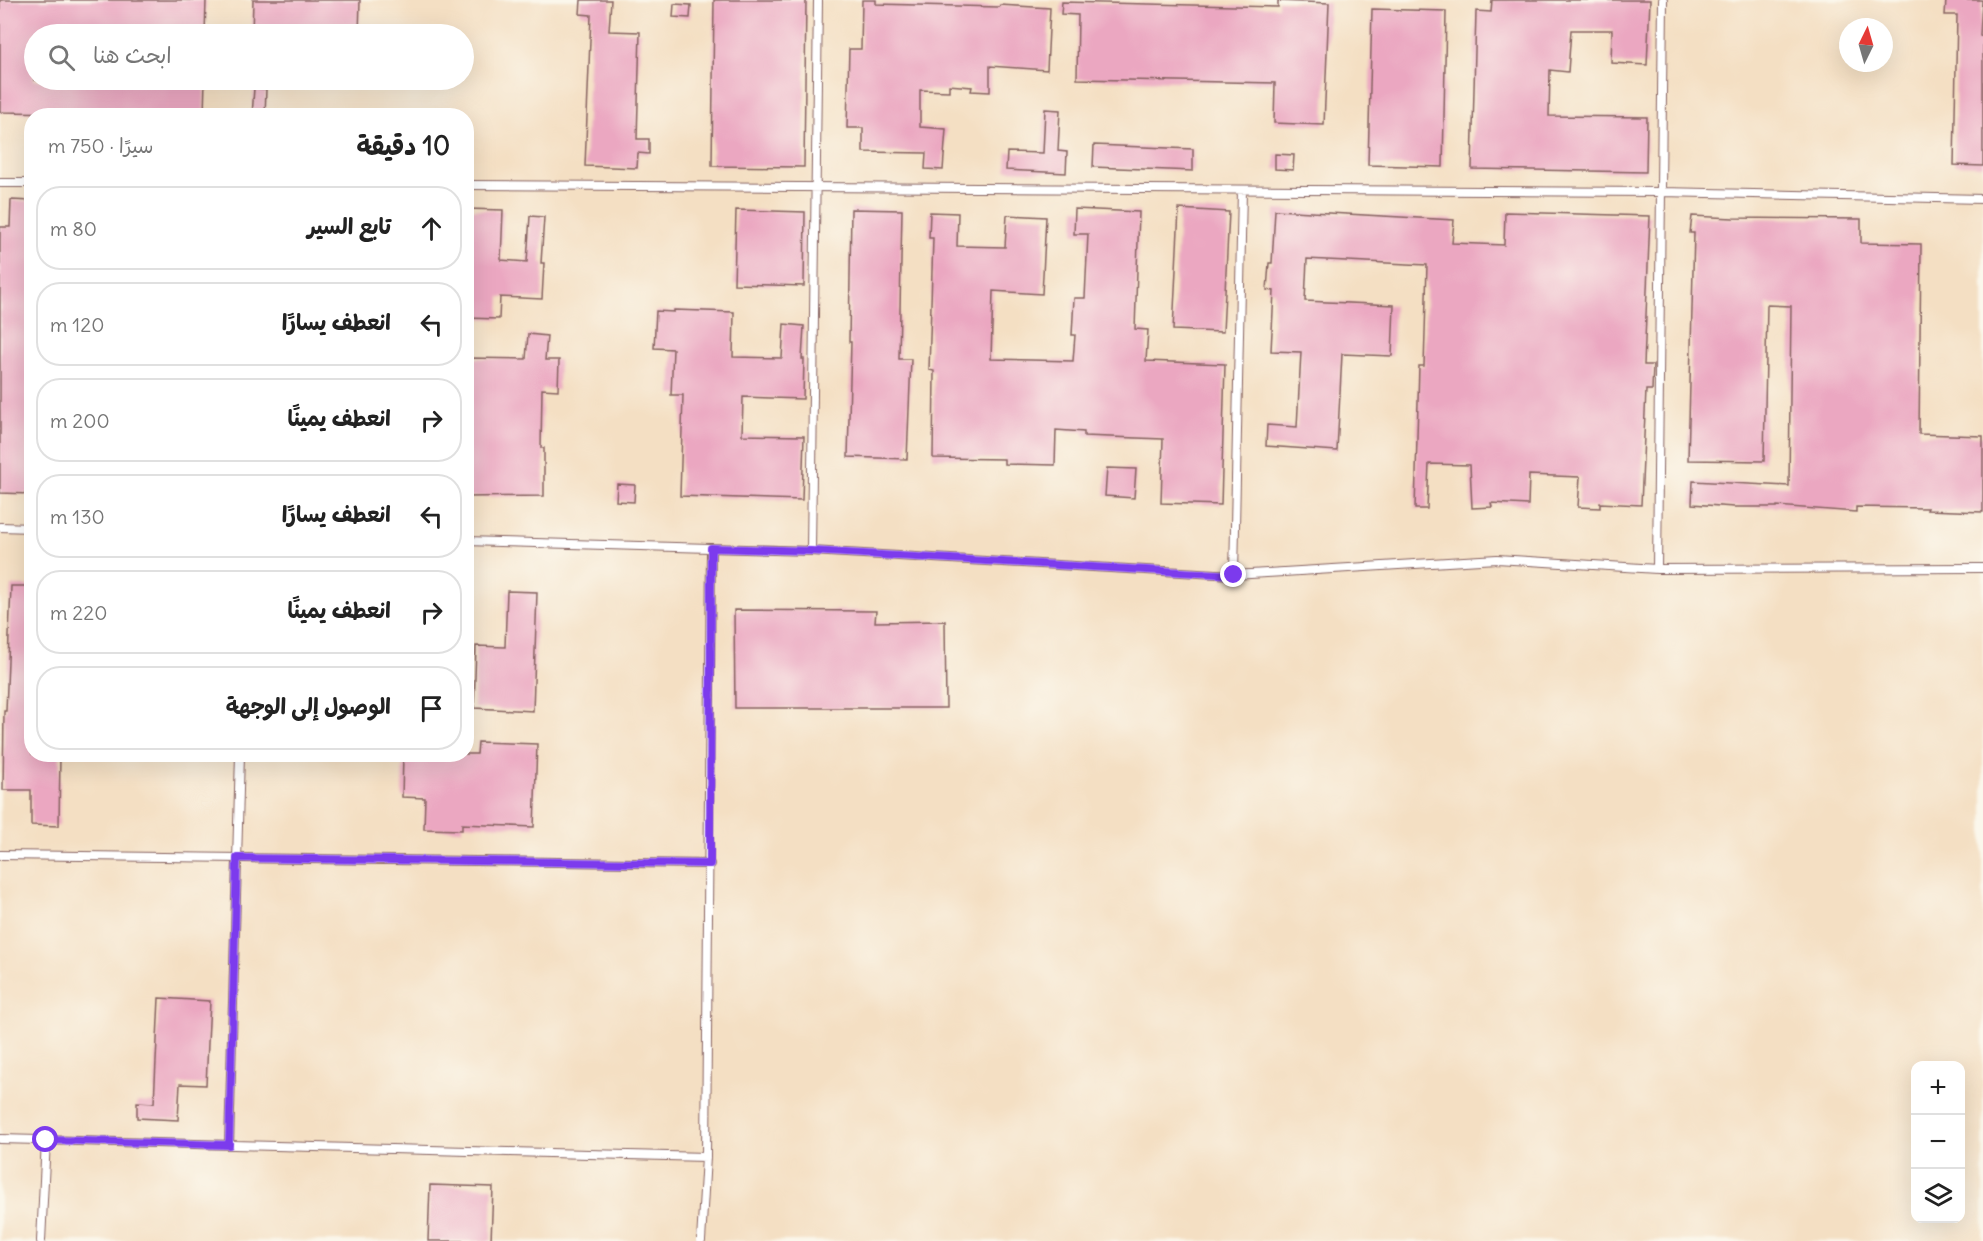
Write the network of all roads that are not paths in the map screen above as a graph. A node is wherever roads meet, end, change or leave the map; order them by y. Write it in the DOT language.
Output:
graph roads {
  1 [pos="818,0"];
  2 [pos="1663,0"];
  3 [pos="0,183"];
  4 [pos="24,183"];
  5 [pos="474,185"];
  6 [pos="816,187"];
  7 [pos="1242,189"];
  8 [pos="1662,192"];
  9 [pos="1983,199"];
  10 [pos="0,527"];
  11 [pos="24,528"];
  12 [pos="474,541"];
  13 [pos="711,548"];
  14 [pos="811,551"];
  15 [pos="1983,568"];
  16 [pos="1657,569"];
  17 [pos="1234,575"];
  18 [pos="240,762"];
  19 [pos="0,855"];
  20 [pos="237,858"];
  21 [pos="710,864"];
  22 [pos="0,1139"];
  23 [pos="46,1140"];
  24 [pos="229,1145"];
  25 [pos="706,1157"];
  26 [pos="41,1241"];
  27 [pos="701,1241"];
  1 -- 6 [label="lane"];
  2 -- 8 [label="lane"];
  3 -- 4 [label="lane"];
  5 -- 6 [label="lane"];
  6 -- 7 [label="lane"];
  6 -- 14 [label="lane"];
  7 -- 8 [label="lane"];
  7 -- 17 [label="lane"];
  8 -- 9 [label="lane"];
  8 -- 16 [label="lane"];
  10 -- 11 [label="lane"];
  12 -- 13 [label="lane"];
  13 -- 14 [label="lane"];
  13 -- 21 [label="lane"];
  14 -- 17 [label="lane"];
  15 -- 16 [label="lane"];
  16 -- 17 [label="lane"];
  18 -- 20 [label="lane"];
  19 -- 20 [label="lane"];
  20 -- 21 [label="lane"];
  20 -- 24 [label="lane"];
  21 -- 25 [label="lane"];
  22 -- 23 [label="lane"];
  23 -- 24 [label="lane"];
  23 -- 26 [label="lane"];
  24 -- 25 [label="lane"];
  25 -- 27 [label="lane"];
}
